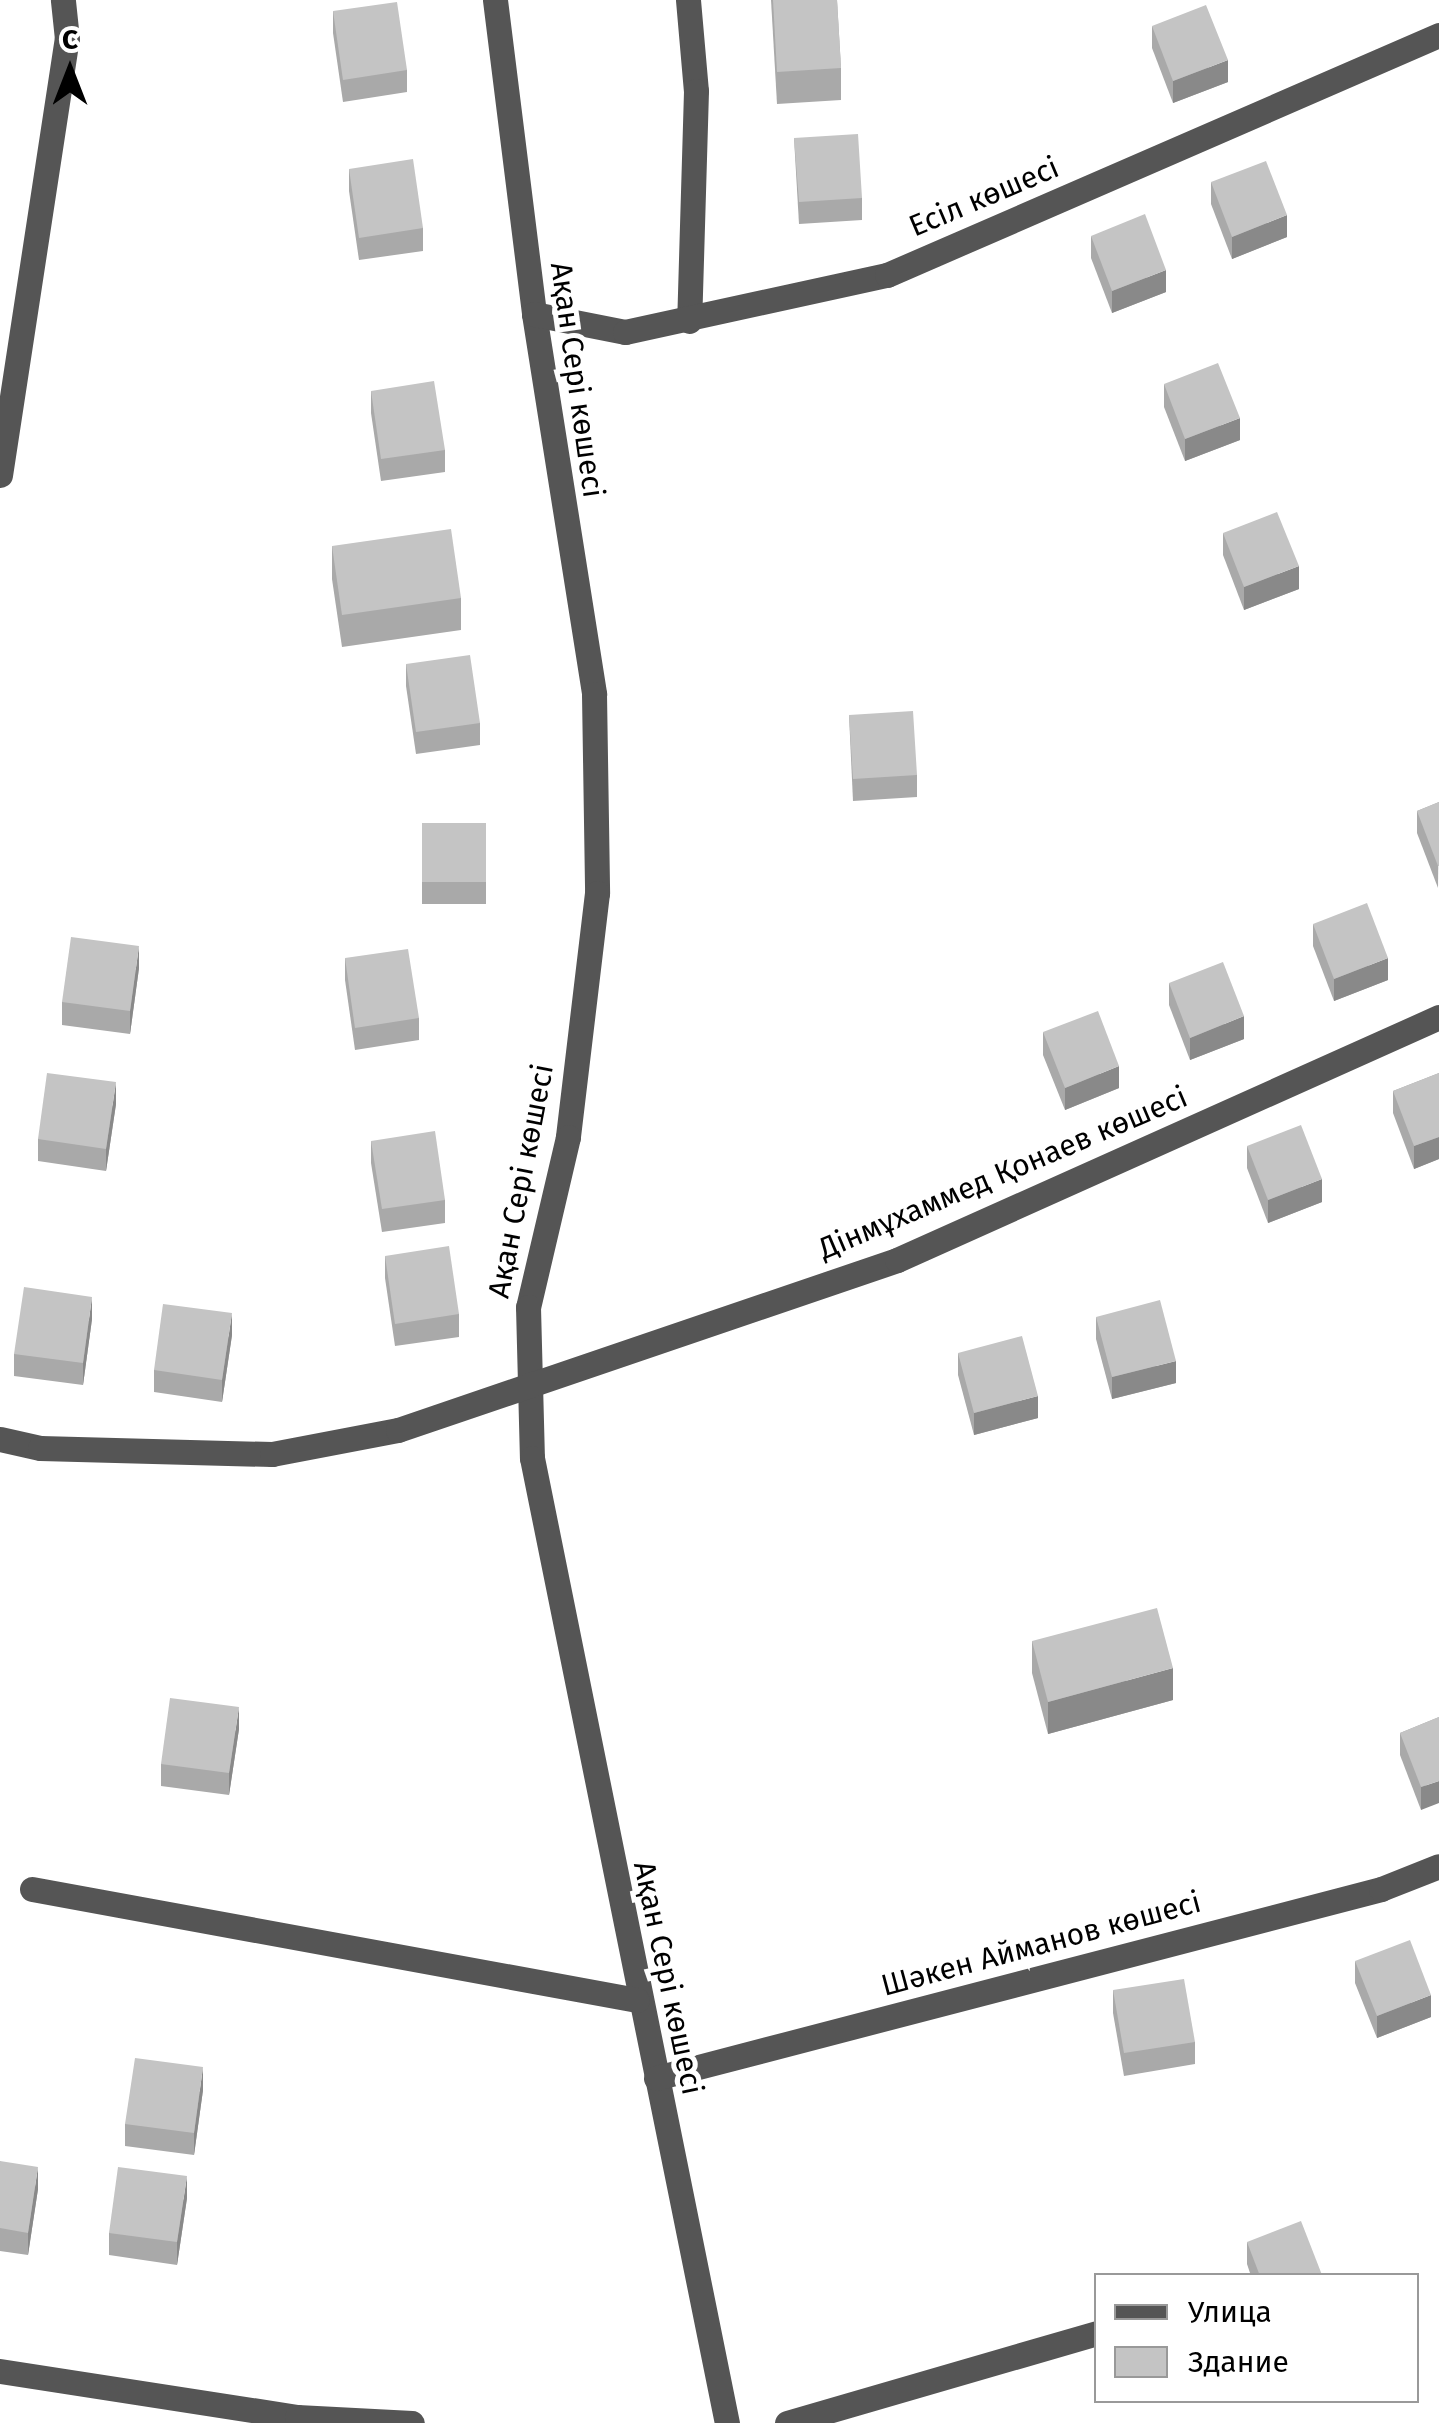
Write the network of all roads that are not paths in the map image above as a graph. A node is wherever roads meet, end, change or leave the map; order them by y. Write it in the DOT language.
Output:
graph roads {
  1 [pos="63,0"];
  2 [pos="495,0"];
  3 [pos="688,0"];
  4 [pos="1439,36"];
  5 [pos="534,314"];
  6 [pos="689,321"];
  7 [pos="0,475"];
  8 [pos="1439,1017"];
  9 [pos="528,1387"];
  10 [pos="0,1439"];
  11 [pos="1439,1866"];
  12 [pos="32,1890"];
  13 [pos="637,2000"];
  14 [pos="656,2078"];
  15 [pos="1094,2335"];
  16 [pos="0,2370"];
  17 [pos="296,2420"];
  18 [pos="412,2423"];
  19 [pos="727,2423"];
  20 [pos="788,2423"];
  1 -- 7 [label="street"];
  2 -- 5 [label="street, Ақан Сері көшесі"];
  3 -- 6 [label="street"];
  4 -- 6 [label="street, Есіл көшесі"];
  5 -- 6 [label="street, Есіл көшесі"];
  5 -- 9 [label="street, Ақан Сері көшесі"];
  8 -- 9 [label="street, Дінмұхаммед Қонаев көшесі"];
  9 -- 10 [label="street, Дінмұхаммед Қонаев көшесі"];
  9 -- 13 [label="street, Ақан Сері көшесі"];
  11 -- 14 [label="street, Шәкен Айманов көшесі"];
  12 -- 13 [label="street"];
  13 -- 14 [label="street, Ақан Сері көшесі"];
  14 -- 19 [label="street, Ақан Сері көшесі"];
  15 -- 20 [label="street"];
  16 -- 17 [label="street"];
  17 -- 18 [label="street"];
}
